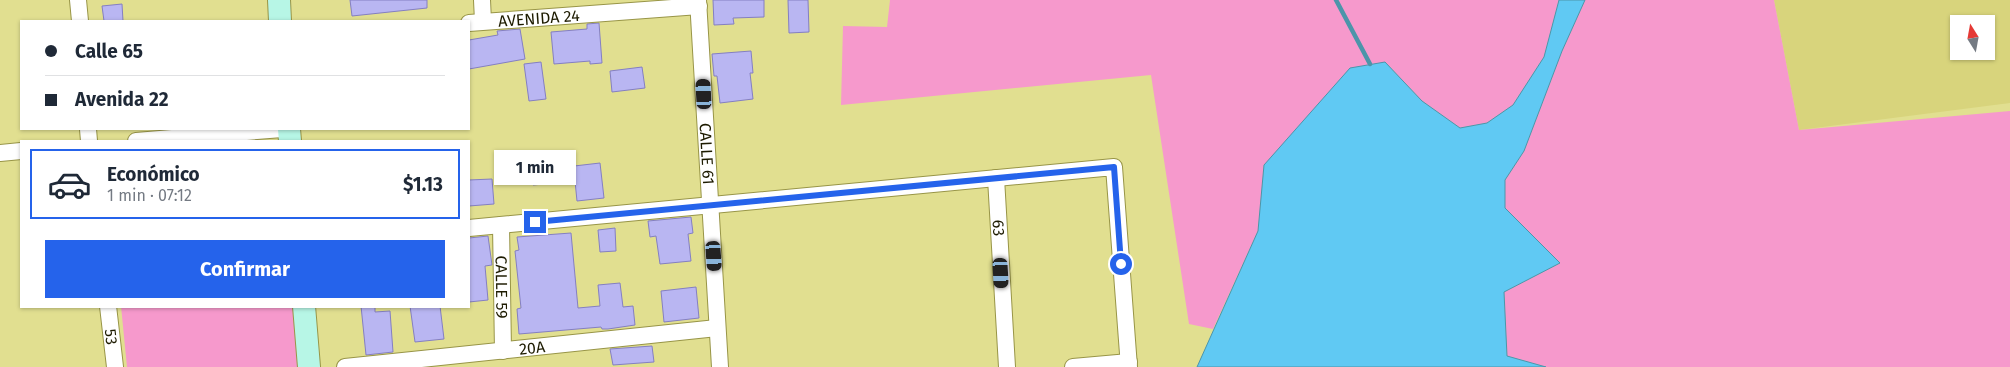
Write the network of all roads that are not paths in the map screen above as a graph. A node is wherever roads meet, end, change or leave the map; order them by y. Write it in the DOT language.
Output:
graph roads {
  1 [pos="78,0"];
  2 [pos="279,0"];
  3 [pos="482,0"];
  4 [pos="699,3"];
  5 [pos="80,20"];
  6 [pos="280,20"];
  7 [pos="476,22"];
  8 [pos="270,130"];
  9 [pos="148,140"];
  10 [pos="20,151"];
  11 [pos="0,153"];
  12 [pos="996,178"];
  13 [pos="710,205"];
  14 [pos="501,225"];
  15 [pos="470,228"];
  16 [pos="108,308"];
  17 [pos="304,308"];
  18 [pos="718,328"];
  19 [pos="503,351"];
  20 [pos="1129,364"];
  21 [pos="115,367"];
  22 [pos="309,367"];
  23 [pos="345,367"];
  24 [pos="720,367"];
  25 [pos="1007,367"];
  26 [pos="1073,367"];
  1 -- 5 [label="street"];
  2 -- 6 [label="street"];
  3 -- 7 [label="street"];
  4 -- 7 [label="street, AVENIDA 24"];
  4 -- 13 [label="street, CALLE 61"];
  8 -- 9 [label="street"];
  10 -- 11 [label="street"];
  12 -- 13 [label="street"];
  12 -- 20 [label="street"];
  12 -- 25 [label="street, 63"];
  13 -- 14 [label="street"];
  13 -- 18 [label="street, CALLE 61"];
  14 -- 15 [label="street"];
  14 -- 19 [label="street, CALLE 59"];
  16 -- 21 [label="street, 53"];
  17 -- 22 [label="street"];
  18 -- 19 [label="street, 20A"];
  18 -- 24 [label="street, CALLE 61"];
  19 -- 23 [label="street, 20A"];
  20 -- 26 [label="street"];
}
